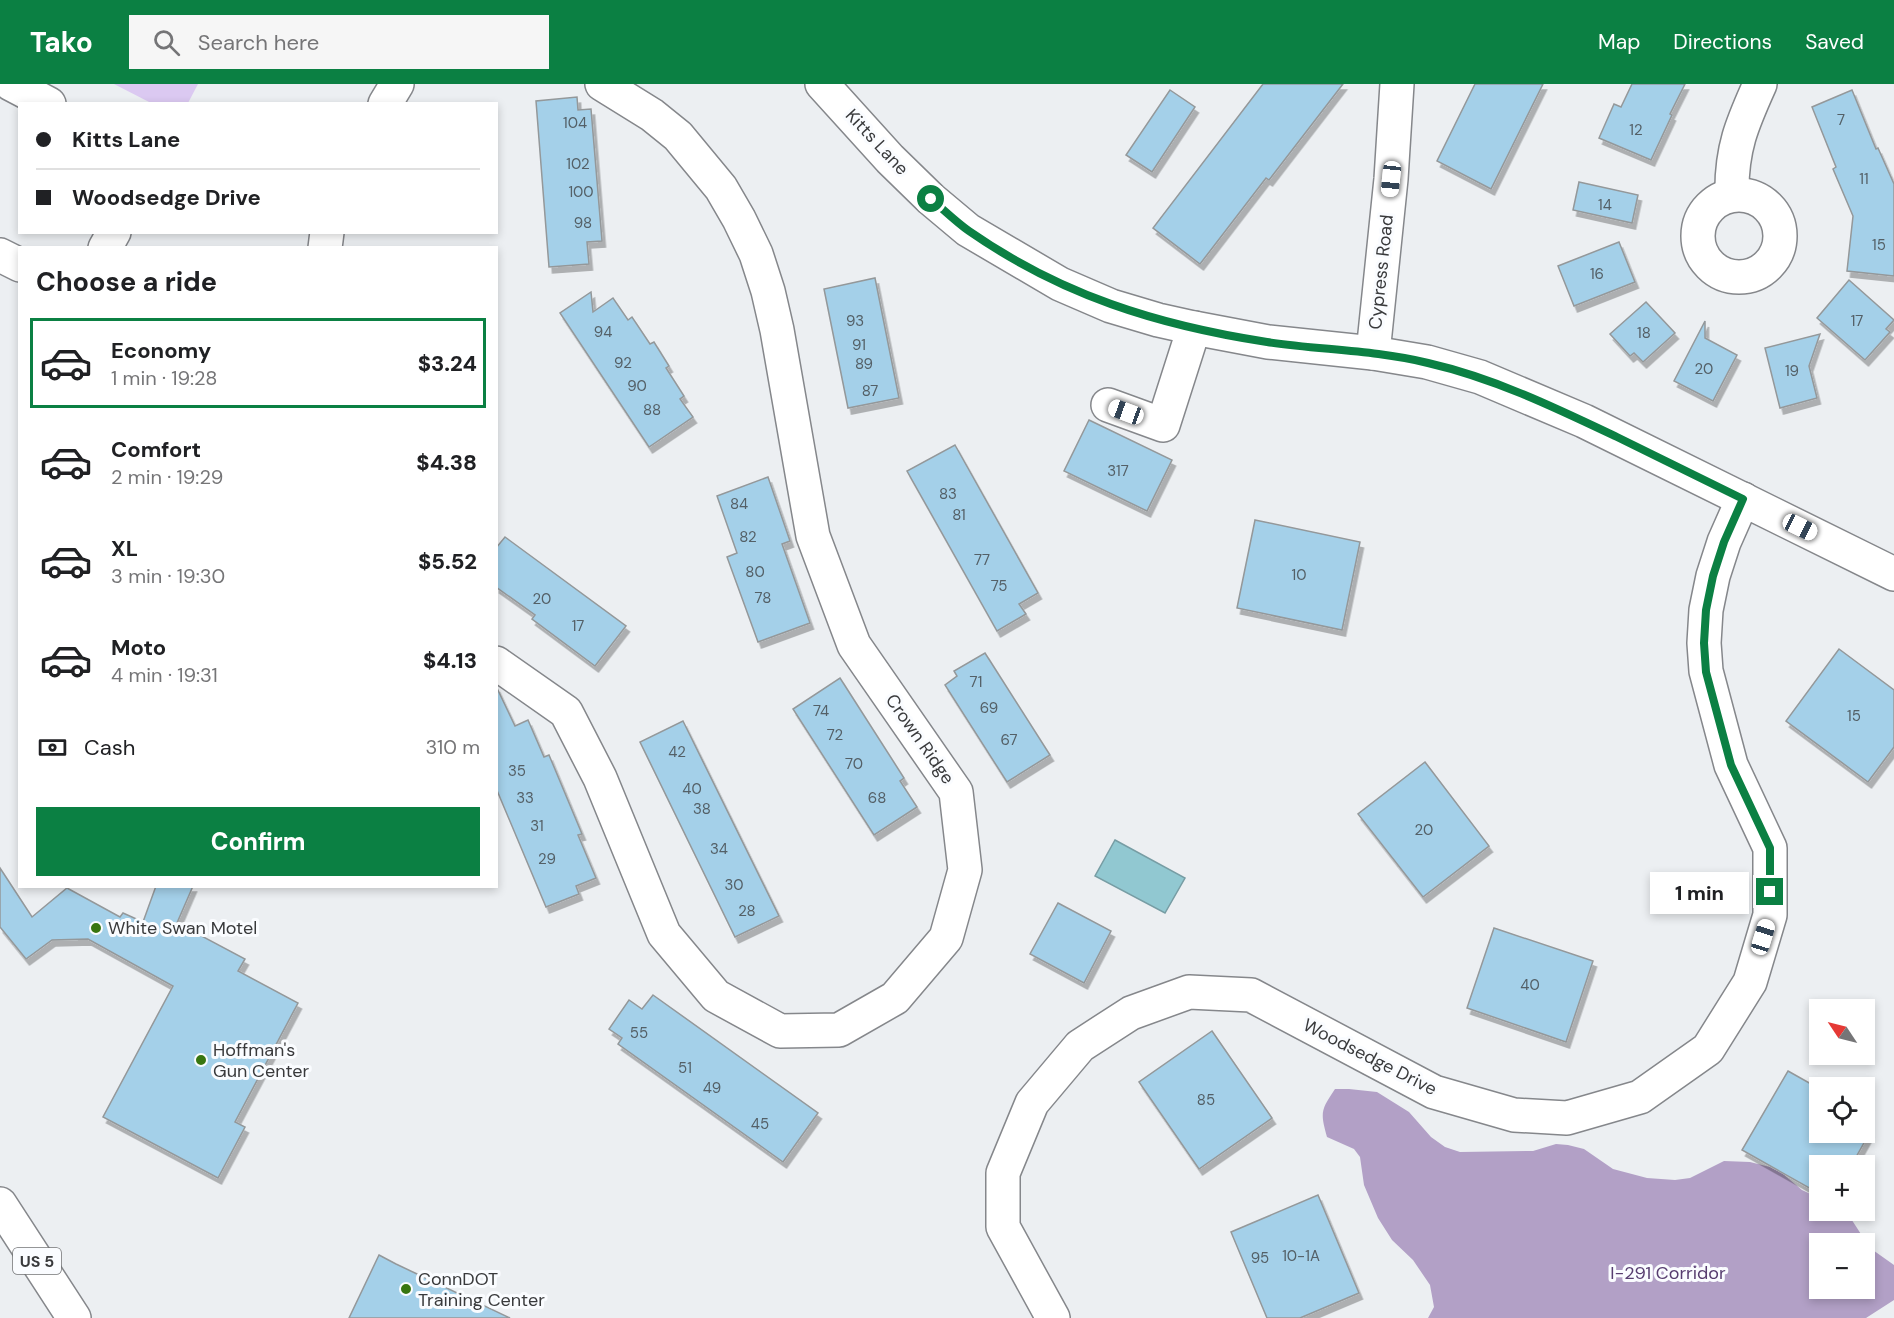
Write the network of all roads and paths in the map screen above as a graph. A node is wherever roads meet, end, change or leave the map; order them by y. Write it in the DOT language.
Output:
graph roads {
  1 [pos="11,84"];
  2 [pos="397,84"];
  3 [pos="603,84"];
  4 [pos="822,84"];
  5 [pos="1397,84"];
  6 [pos="1760,84"];
  7 [pos="45,102"];
  8 [pos="386,102"];
  9 [pos="1732,195"];
  10 [pos="0,255"];
  11 [pos="18,264"];
  12 [pos="1194,328"];
  13 [pos="1373,353"];
  14 [pos="1108,405"];
  15 [pos="1743,499"];
  16 [pos="1894,574"];
  17 [pos="498,664"];
  18 [pos="0,1204"];
  19 [pos="74,1318"];
  20 [pos="1053,1318"];
  1 -- 7 [label="main road"];
  2 -- 8 [label="main road"];
  3 -- 17 [label="main road, Crown Ridge"];
  4 -- 12 [label="main road, Kitts Lane"];
  5 -- 13 [label="main road, Cypress Road"];
  6 -- 9 [label="main road"];
  10 -- 11 [label="main road"];
  12 -- 13 [label="main road, Kitts Lane"];
  12 -- 14 [label="main road"];
  13 -- 15 [label="main road, Kitts Lane"];
  15 -- 16 [label="main road, Kitts Lane"];
  15 -- 20 [label="main road, Woodsedge Drive"];
  18 -- 19 [label="main road, US 5"];
}
